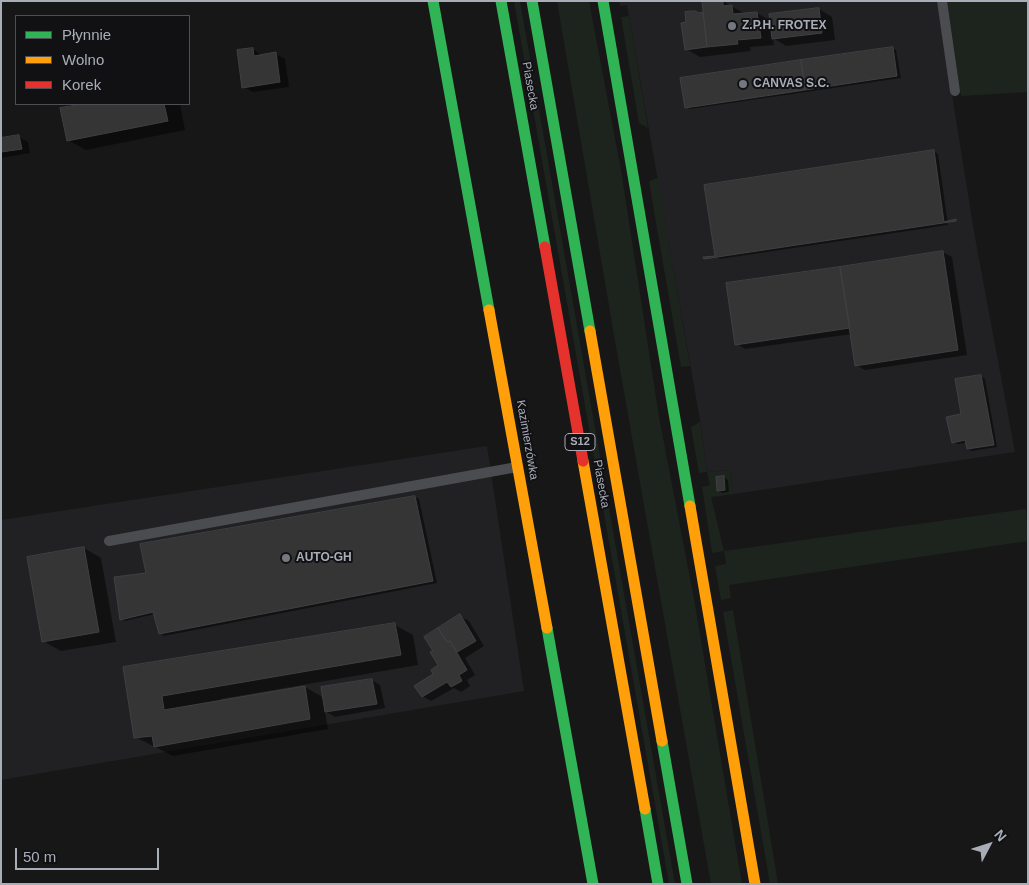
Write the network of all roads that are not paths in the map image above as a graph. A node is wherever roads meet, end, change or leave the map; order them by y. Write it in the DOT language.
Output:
graph roads {
  1 [pos="433,1"];
  2 [pos="501,1"];
  3 [pos="532,1"];
  4 [pos="603,1"];
  5 [pos="942,1"];
  6 [pos="955,91"];
  7 [pos="518,467"];
  8 [pos="108,541"];
  9 [pos="593,884"];
  10 [pos="658,884"];
  11 [pos="688,884"];
  12 [pos="755,884"];
  1 -- 7 [label="main road, Kazimierzówka"];
  2 -- 10 [label="main road, Piasecka / S12"];
  3 -- 11 [label="main road, Piasecka / S12"];
  4 -- 12 [label="main road"];
  5 -- 6 [label="lane"];
  7 -- 8 [label="lane"];
  7 -- 9 [label="main road, Kazimierzówka"];
}
